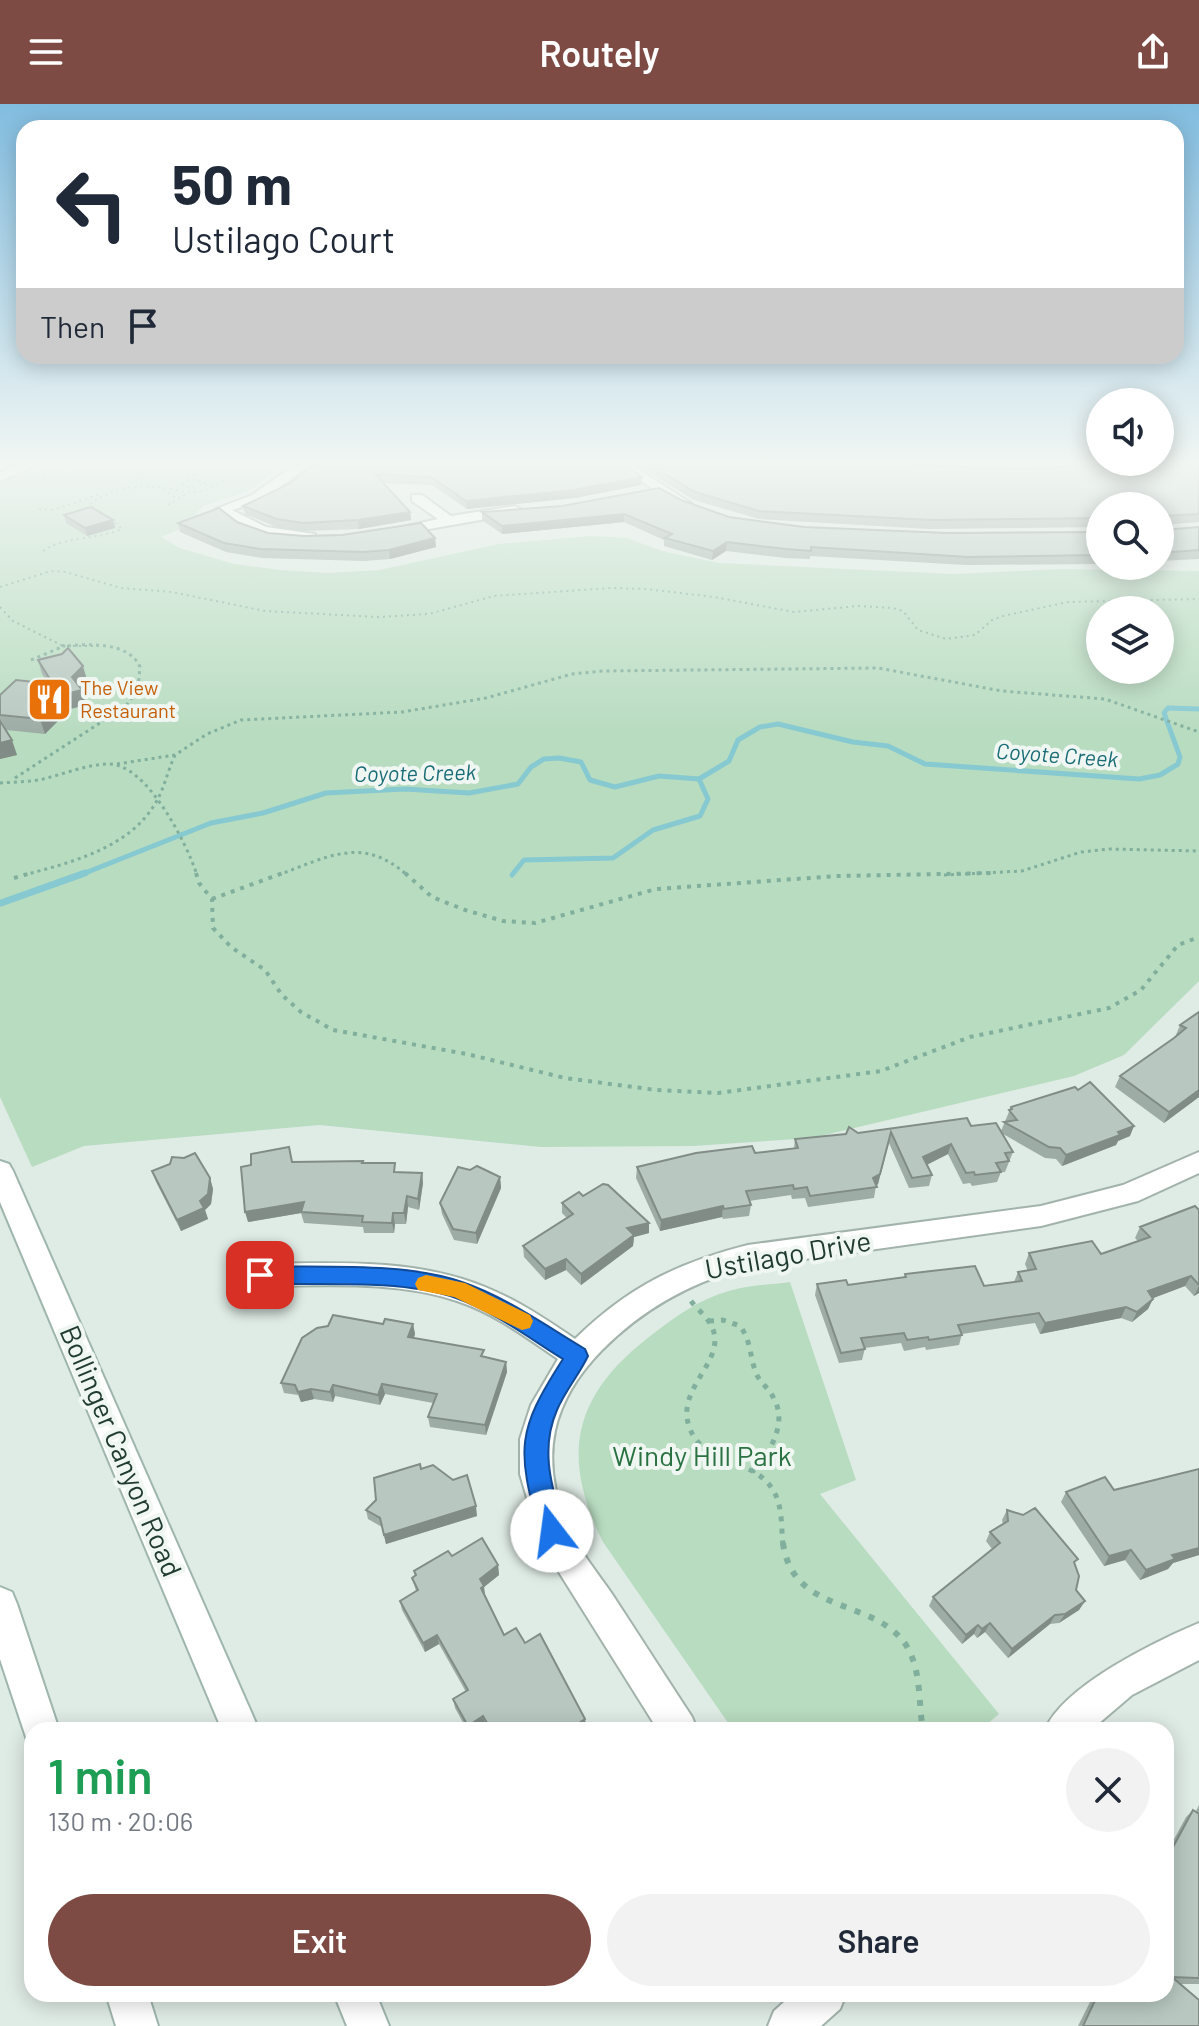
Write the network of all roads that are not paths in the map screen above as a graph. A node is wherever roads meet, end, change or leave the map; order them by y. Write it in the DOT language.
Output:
graph roads {
  1 [pos="1199,1162"];
  2 [pos="0,1171"];
  3 [pos="260,1275"];
  4 [pos="577,1356"];
  5 [pos="0,1604"];
  6 [pos="1198,1644"];
  7 [pos="38,1722"];
  8 [pos="238,1722"];
  9 [pos="674,1722"];
  10 [pos="1072,1722"];
  11 [pos="130,2002"];
  12 [pos="358,2002"];
  13 [pos="816,2002"];
  14 [pos="137,2026"];
  15 [pos="368,2026"];
  16 [pos="789,2026"];
  1 -- 4 [label="street, Ustilago Drive"];
  2 -- 8 [label="street, Bollinger Canyon Road"];
  3 -- 4 [label="street"];
  4 -- 9 [label="street, Ustilago Drive"];
  5 -- 7 [label="street"];
  6 -- 10 [label="street"];
  11 -- 14 [label="street"];
  12 -- 15 [label="street"];
  13 -- 16 [label="street"];
}
